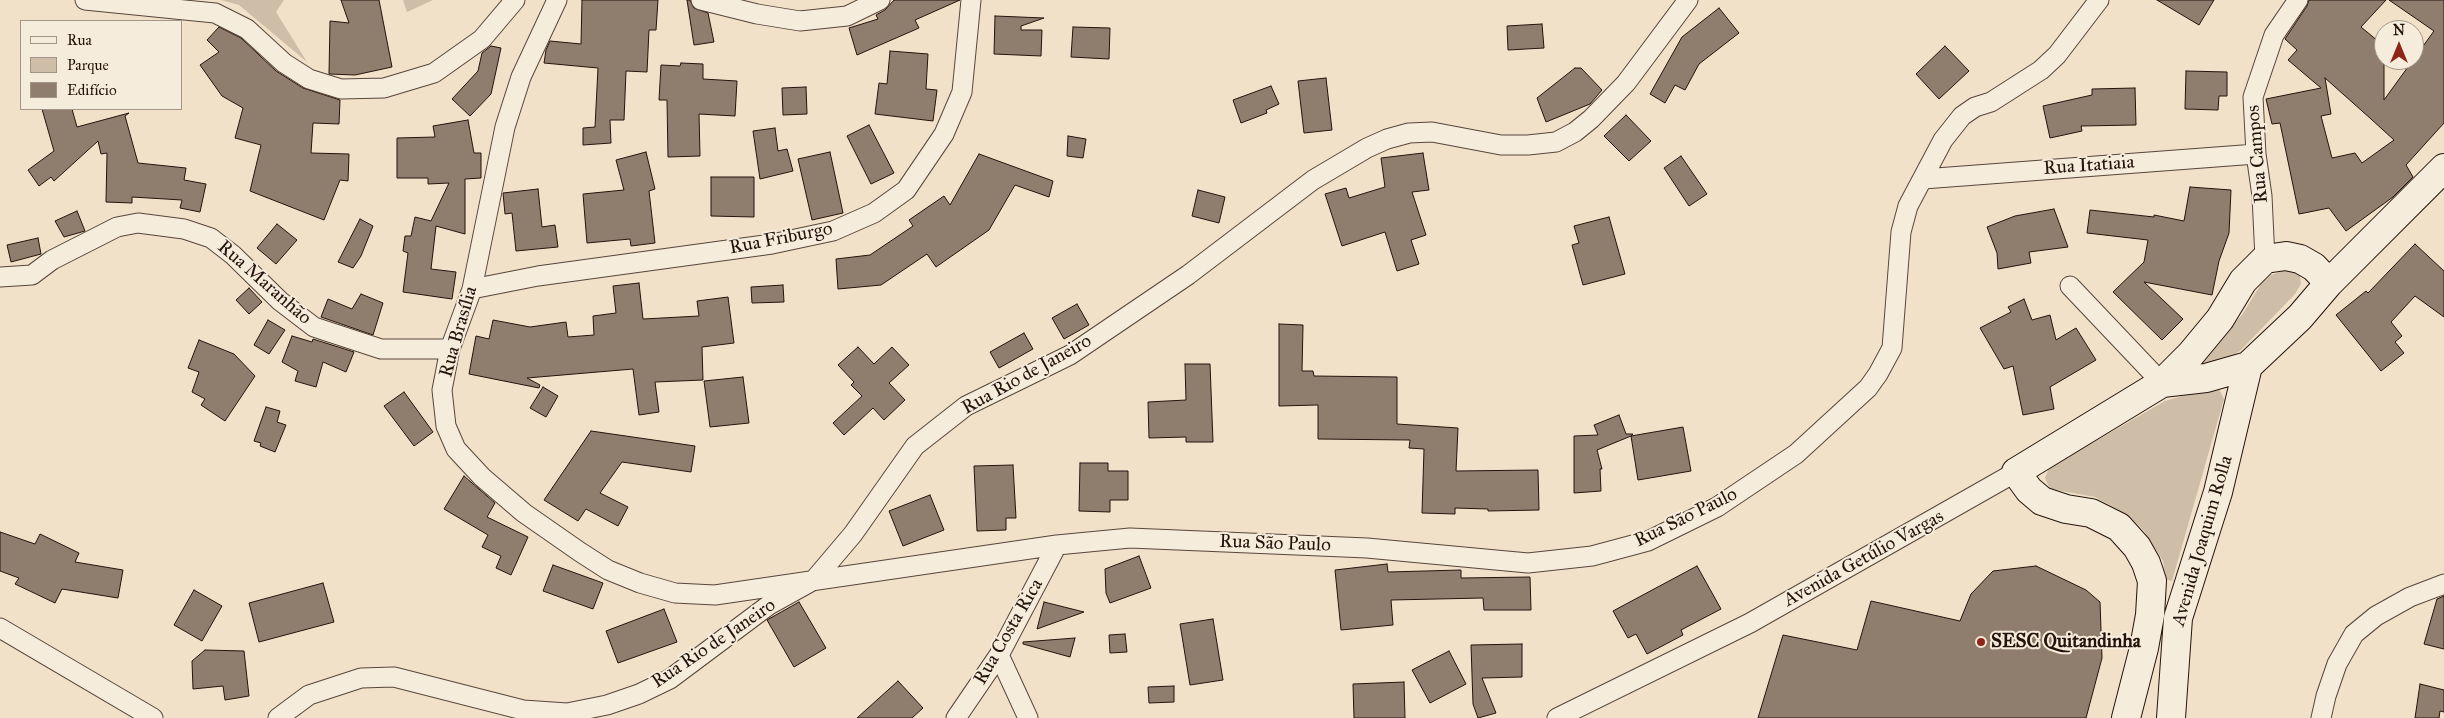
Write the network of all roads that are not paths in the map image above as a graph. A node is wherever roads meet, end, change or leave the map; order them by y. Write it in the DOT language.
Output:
graph roads {
  1 [pos="85,0"];
  2 [pos="515,0"];
  3 [pos="556,0"];
  4 [pos="701,0"];
  5 [pos="880,0"];
  6 [pos="971,0"];
  7 [pos="1688,0"];
  8 [pos="2099,0"];
  9 [pos="2298,0"];
  10 [pos="2256,154"];
  11 [pos="2444,168"];
  12 [pos="1923,179"];
  13 [pos="2265,259"];
  14 [pos="0,277"];
  15 [pos="2329,283"];
  16 [pos="2070,286"];
  17 [pos="472,289"];
  18 [pos="450,349"];
  19 [pos="2248,366"];
  20 [pos="2162,383"];
  21 [pos="2016,472"];
  22 [pos="1057,544"];
  23 [pos="814,580"];
  24 [pos="2444,584"];
  25 [pos="2150,615"];
  26 [pos="2178,618"];
  27 [pos="0,628"];
  28 [pos="999,655"];
  29 [pos="2129,708"];
  30 [pos="2171,710"];
  31 [pos="153,718"];
  32 [pos="278,718"];
  33 [pos="956,718"];
  34 [pos="1028,718"];
  35 [pos="1557,718"];
  36 [pos="2321,718"];
  1 -- 2 [label="street"];
  3 -- 17 [label="street, Rua Brasília"];
  4 -- 5 [label="street"];
  6 -- 17 [label="street, Rua Friburgo"];
  7 -- 23 [label="street, Rua Rio de Janeiro"];
  8 -- 12 [label="street, Rua São Paulo"];
  9 -- 10 [label="street, Rua Campos"];
  10 -- 12 [label="street, Rua Itatiaia"];
  10 -- 13 [label="street, Rua Campos"];
  11 -- 15 [label="street, Avenida Getúlio Vargas"];
  12 -- 22 [label="street, Rua São Paulo"];
  13 -- 15 [label="street"];
  13 -- 20 [label="street, Avenida Getúlio Vargas"];
  14 -- 18 [label="street, Rua Maranhão"];
  15 -- 19 [label="street, Avenida Getúlio Vargas"];
  16 -- 20 [label="street"];
  17 -- 18 [label="street, Rua Brasília"];
  18 -- 23 [label="street, Rua Brasília"];
  19 -- 20 [label="street, Avenida Getúlio Vargas"];
  19 -- 26 [label="street, Avenida Joaquim Rolla"];
  20 -- 21 [label="street, Avenida Getúlio Vargas"];
  21 -- 25 [label="street, Avenida Joaquim Rolla"];
  21 -- 35 [label="street, Avenida Getúlio Vargas"];
  22 -- 23 [label="street, Rua São Paulo"];
  22 -- 28 [label="street, Rua Costa Rica"];
  23 -- 32 [label="street, Rua Rio de Janeiro"];
  24 -- 36 [label="street"];
  25 -- 26 [label="street"];
  25 -- 29 [label="street, Avenida Joaquim Rolla"];
  26 -- 30 [label="street, Avenida Joaquim Rolla"];
  27 -- 31 [label="street"];
  28 -- 33 [label="street, Rua Costa Rica"];
  28 -- 34 [label="street"];
  29 -- 30 [label="street"];
}
